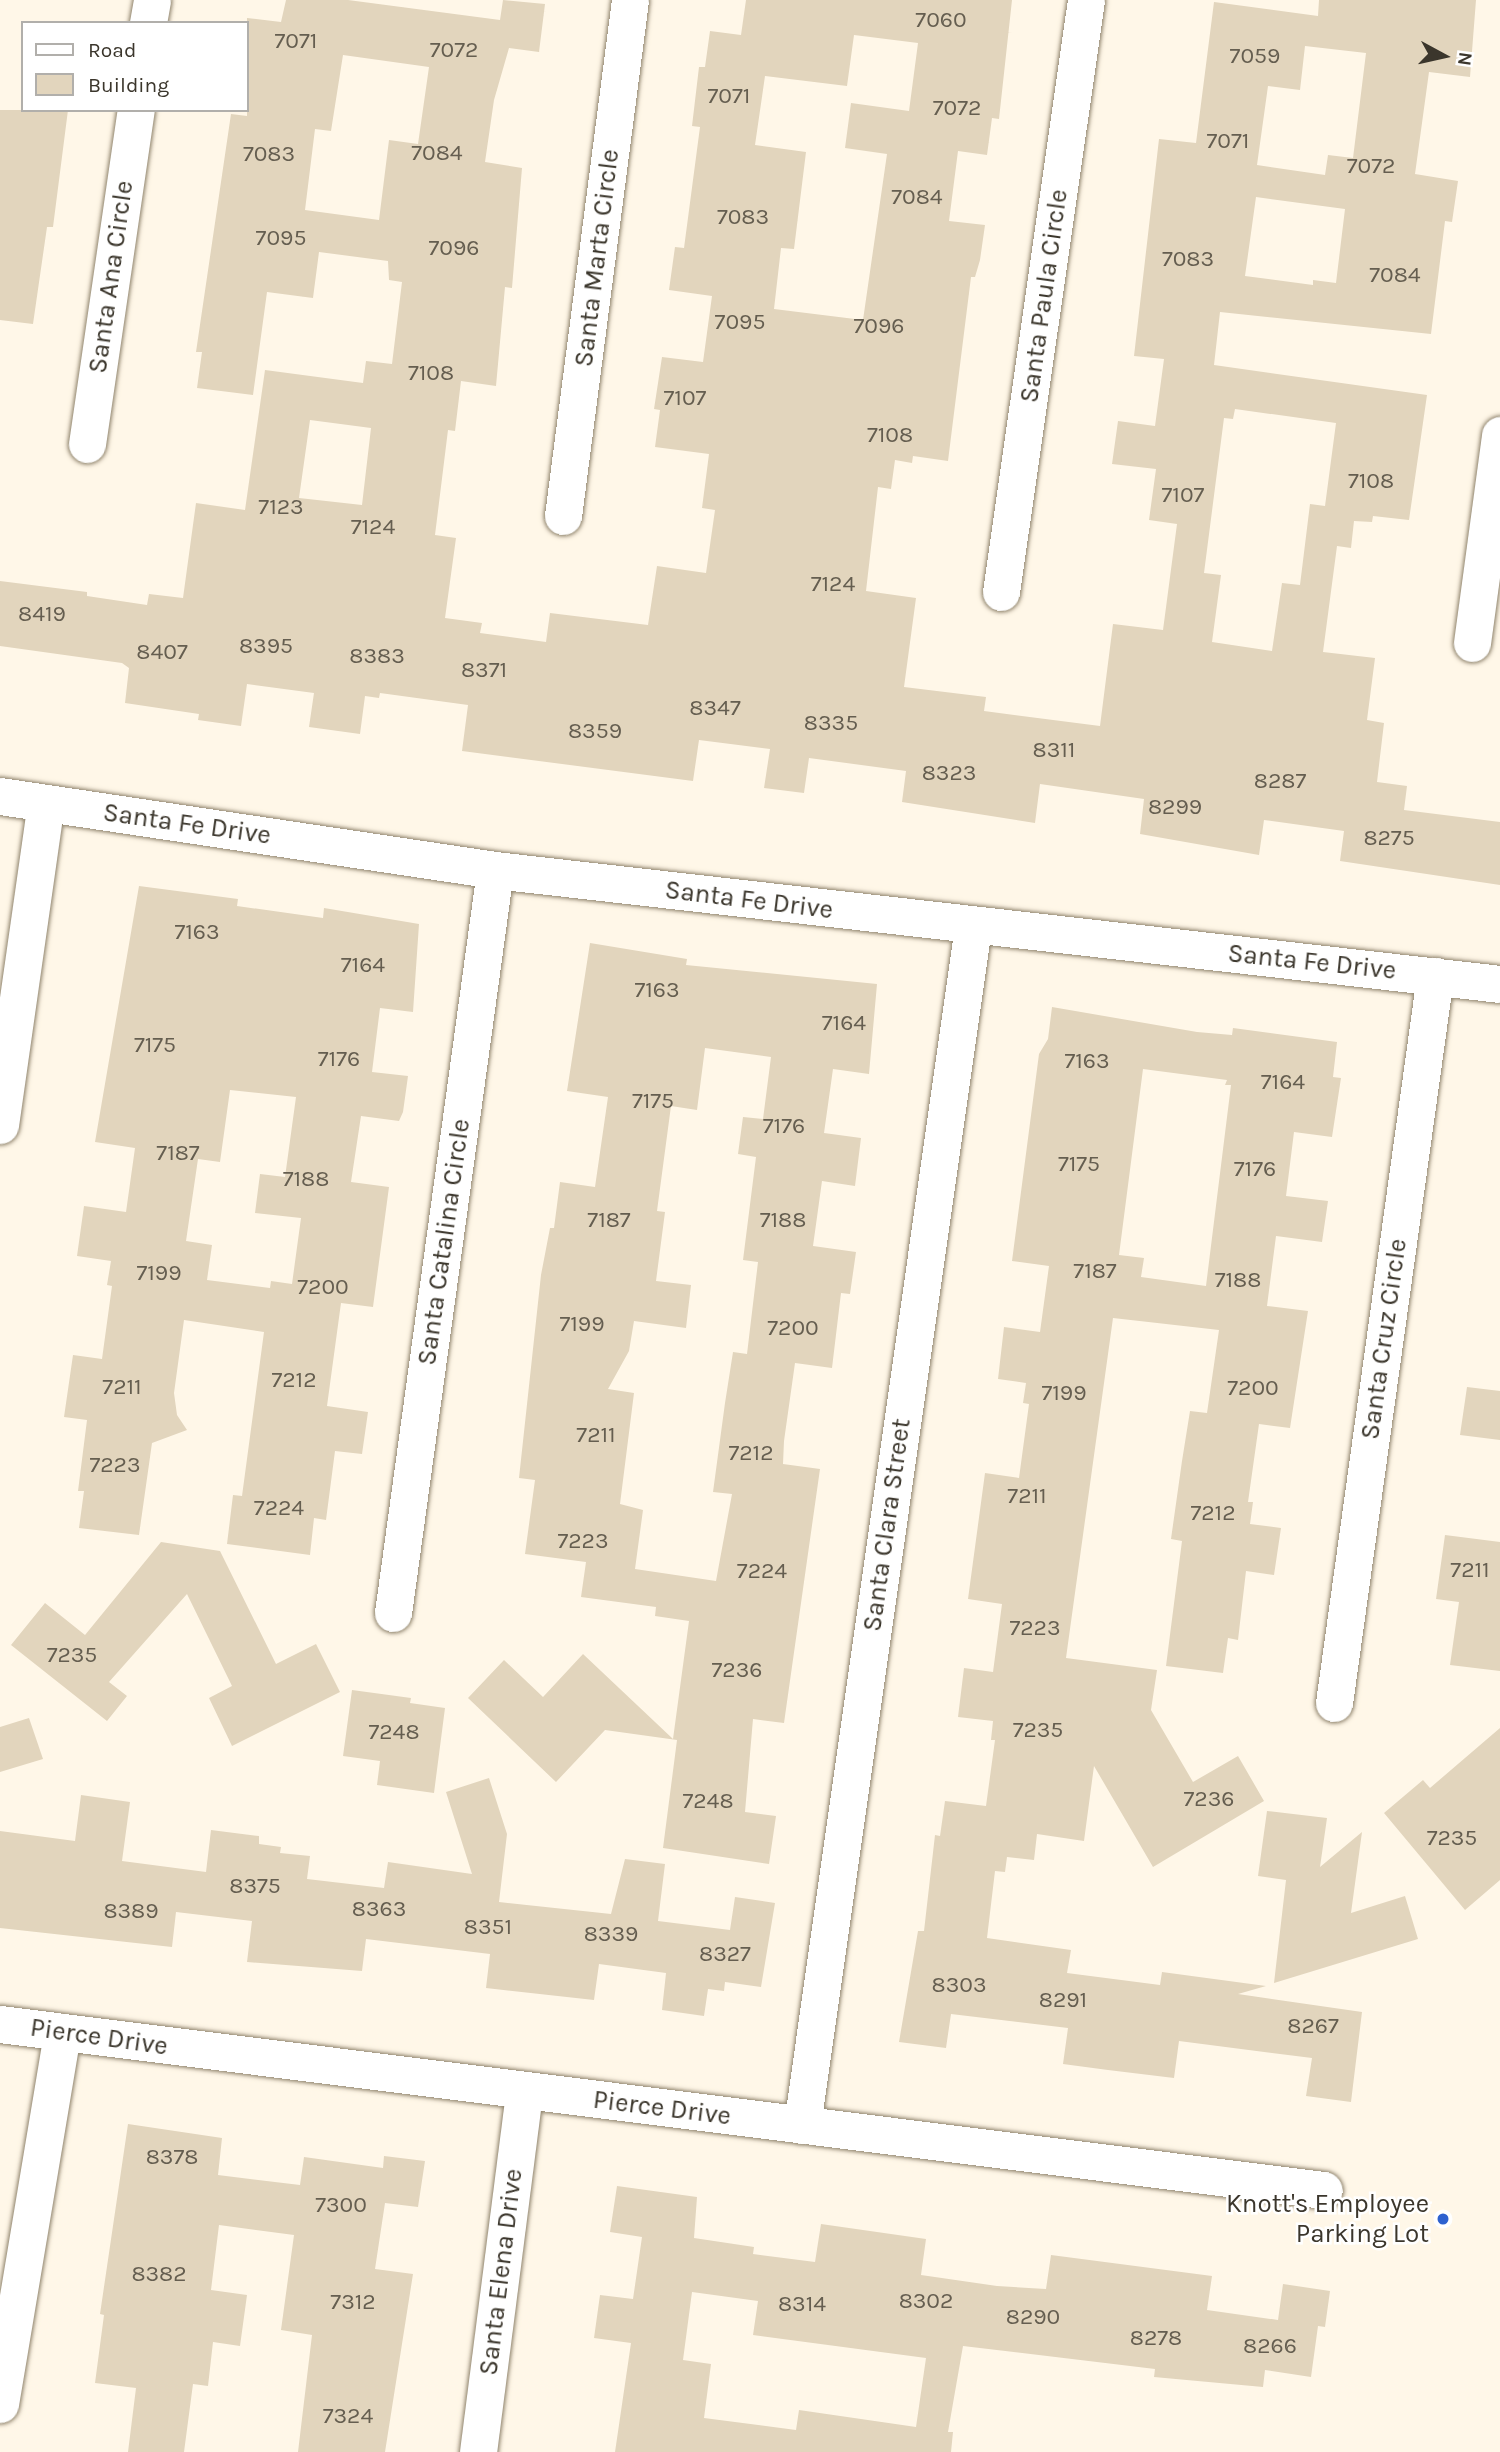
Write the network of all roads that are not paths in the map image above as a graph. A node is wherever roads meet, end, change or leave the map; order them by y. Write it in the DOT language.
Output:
graph roads {
  1 [pos="152,0"];
  2 [pos="630,0"];
  3 [pos="1086,0"];
  4 [pos="148,21"];
  5 [pos="136,112"];
  6 [pos="1500,435"];
  7 [pos="87,444"];
  8 [pos="563,516"];
  9 [pos="1001,592"];
  10 [pos="1472,643"];
  11 [pos="0,796"];
  12 [pos="46,803"];
  13 [pos="495,870"];
  14 [pos="973,926"];
  15 [pos="1435,976"];
  16 [pos="1500,984"];
  17 [pos="0,1125"];
  18 [pos="393,1613"];
  19 [pos="1334,1703"];
  20 [pos="0,2024"];
  21 [pos="62,2032"];
  22 [pos="524,2092"];
  23 [pos="802,2125"];
  24 [pos="1324,2190"];
  25 [pos="0,2404"];
  26 [pos="478,2452"];
  1 -- 4 [label="street"];
  2 -- 8 [label="street, Santa Marta Circle"];
  3 -- 9 [label="street, Santa Paula Circle"];
  5 -- 7 [label="street, Santa Ana Circle"];
  6 -- 10 [label="street"];
  11 -- 12 [label="street, Santa Fe Drive"];
  12 -- 13 [label="street, Santa Fe Drive"];
  12 -- 17 [label="street"];
  13 -- 14 [label="street, Santa Fe Drive"];
  13 -- 18 [label="street, Santa Catalina Circle"];
  14 -- 15 [label="street, Santa Fe Drive"];
  14 -- 23 [label="street, Santa Clara Street"];
  15 -- 16 [label="street, Santa Fe Drive"];
  15 -- 19 [label="street, Santa Cruz Circle"];
  20 -- 21 [label="street, Pierce Drive"];
  21 -- 22 [label="street, Pierce Drive"];
  21 -- 25 [label="street"];
  22 -- 23 [label="street, Pierce Drive"];
  22 -- 26 [label="street, Santa Elena Drive"];
  23 -- 24 [label="street, Pierce Drive"];
}
